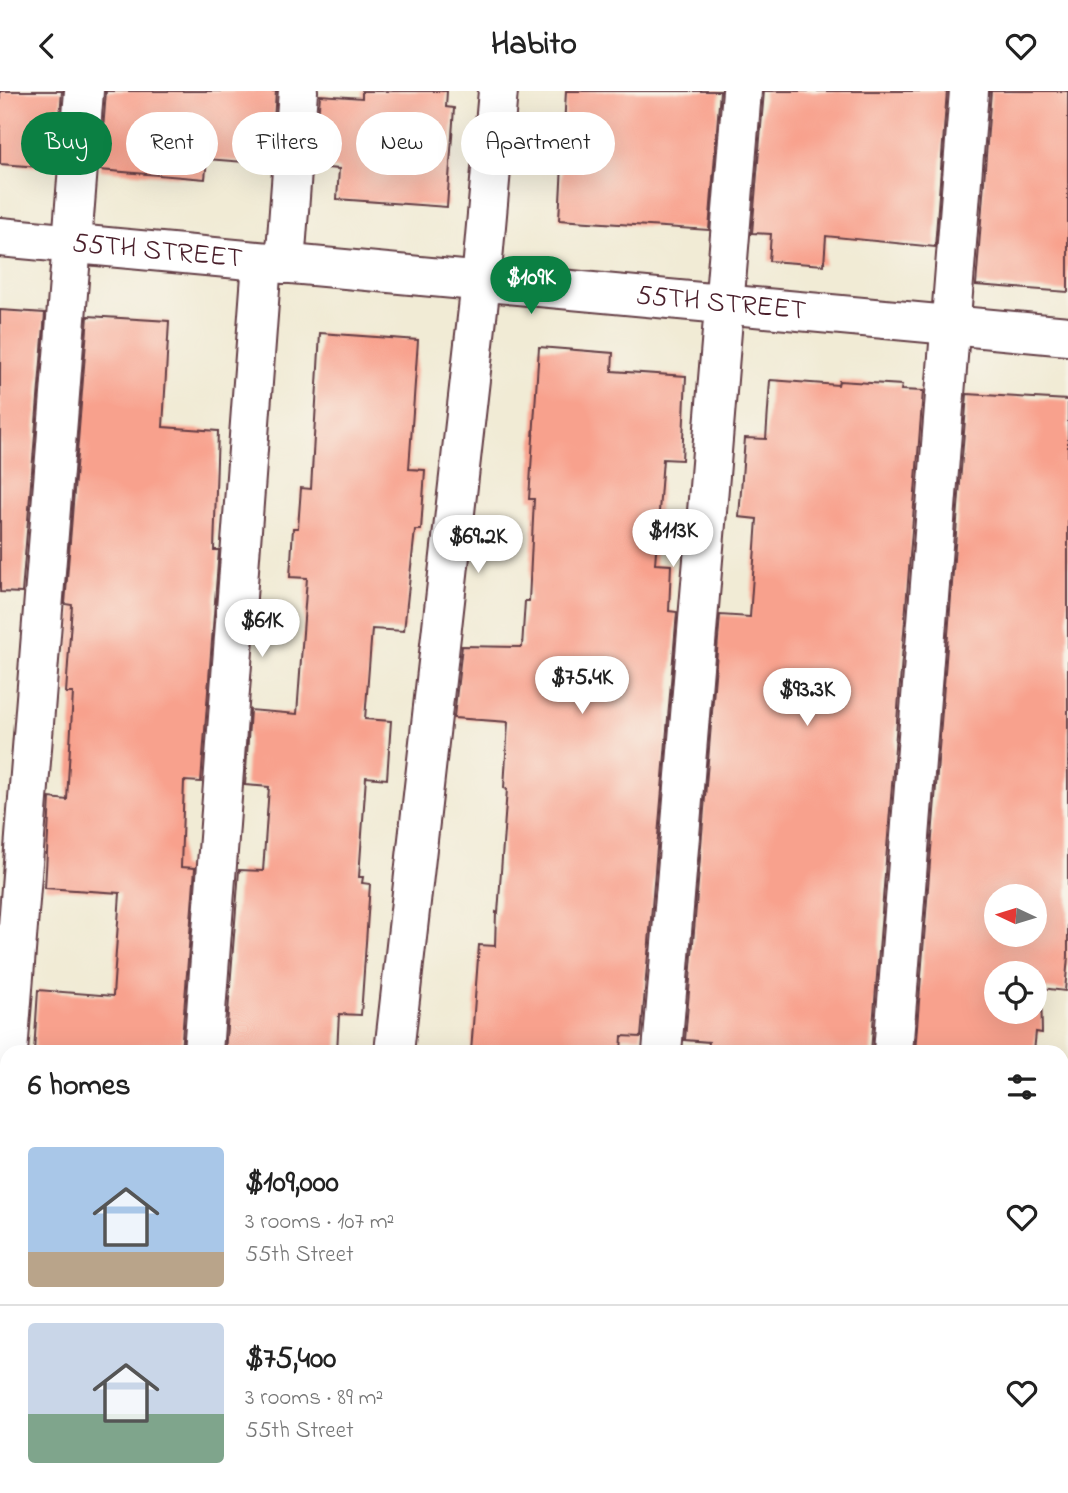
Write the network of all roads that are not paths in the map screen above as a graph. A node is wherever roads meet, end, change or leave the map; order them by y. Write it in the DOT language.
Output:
graph roads {
  1 [pos="84,91"];
  2 [pos="298,91"];
  3 [pos="498,91"];
  4 [pos="742,91"];
  5 [pos="969,91"];
  6 [pos="0,237"];
  7 [pos="71,244"];
  8 [pos="262,262"];
  9 [pos="481,282"];
  10 [pos="724,305"];
  11 [pos="950,325"];
  12 [pos="1068,336"];
  13 [pos="9,1045"];
  14 [pos="204,1045"];
  15 [pos="395,1045"];
  16 [pos="663,1045"];
  17 [pos="894,1045"];
  1 -- 7 [label="street"];
  2 -- 8 [label="street"];
  3 -- 9 [label="street"];
  4 -- 10 [label="street"];
  5 -- 11 [label="street"];
  6 -- 7 [label="street, 55TH STREET"];
  7 -- 8 [label="street, 55TH STREET"];
  7 -- 13 [label="street"];
  8 -- 9 [label="street, 55TH STREET"];
  8 -- 14 [label="street"];
  9 -- 10 [label="street, 55TH STREET"];
  9 -- 15 [label="street"];
  10 -- 11 [label="street, 55TH STREET"];
  10 -- 16 [label="street"];
  11 -- 12 [label="street, 55TH STREET"];
  11 -- 17 [label="street"];
}
